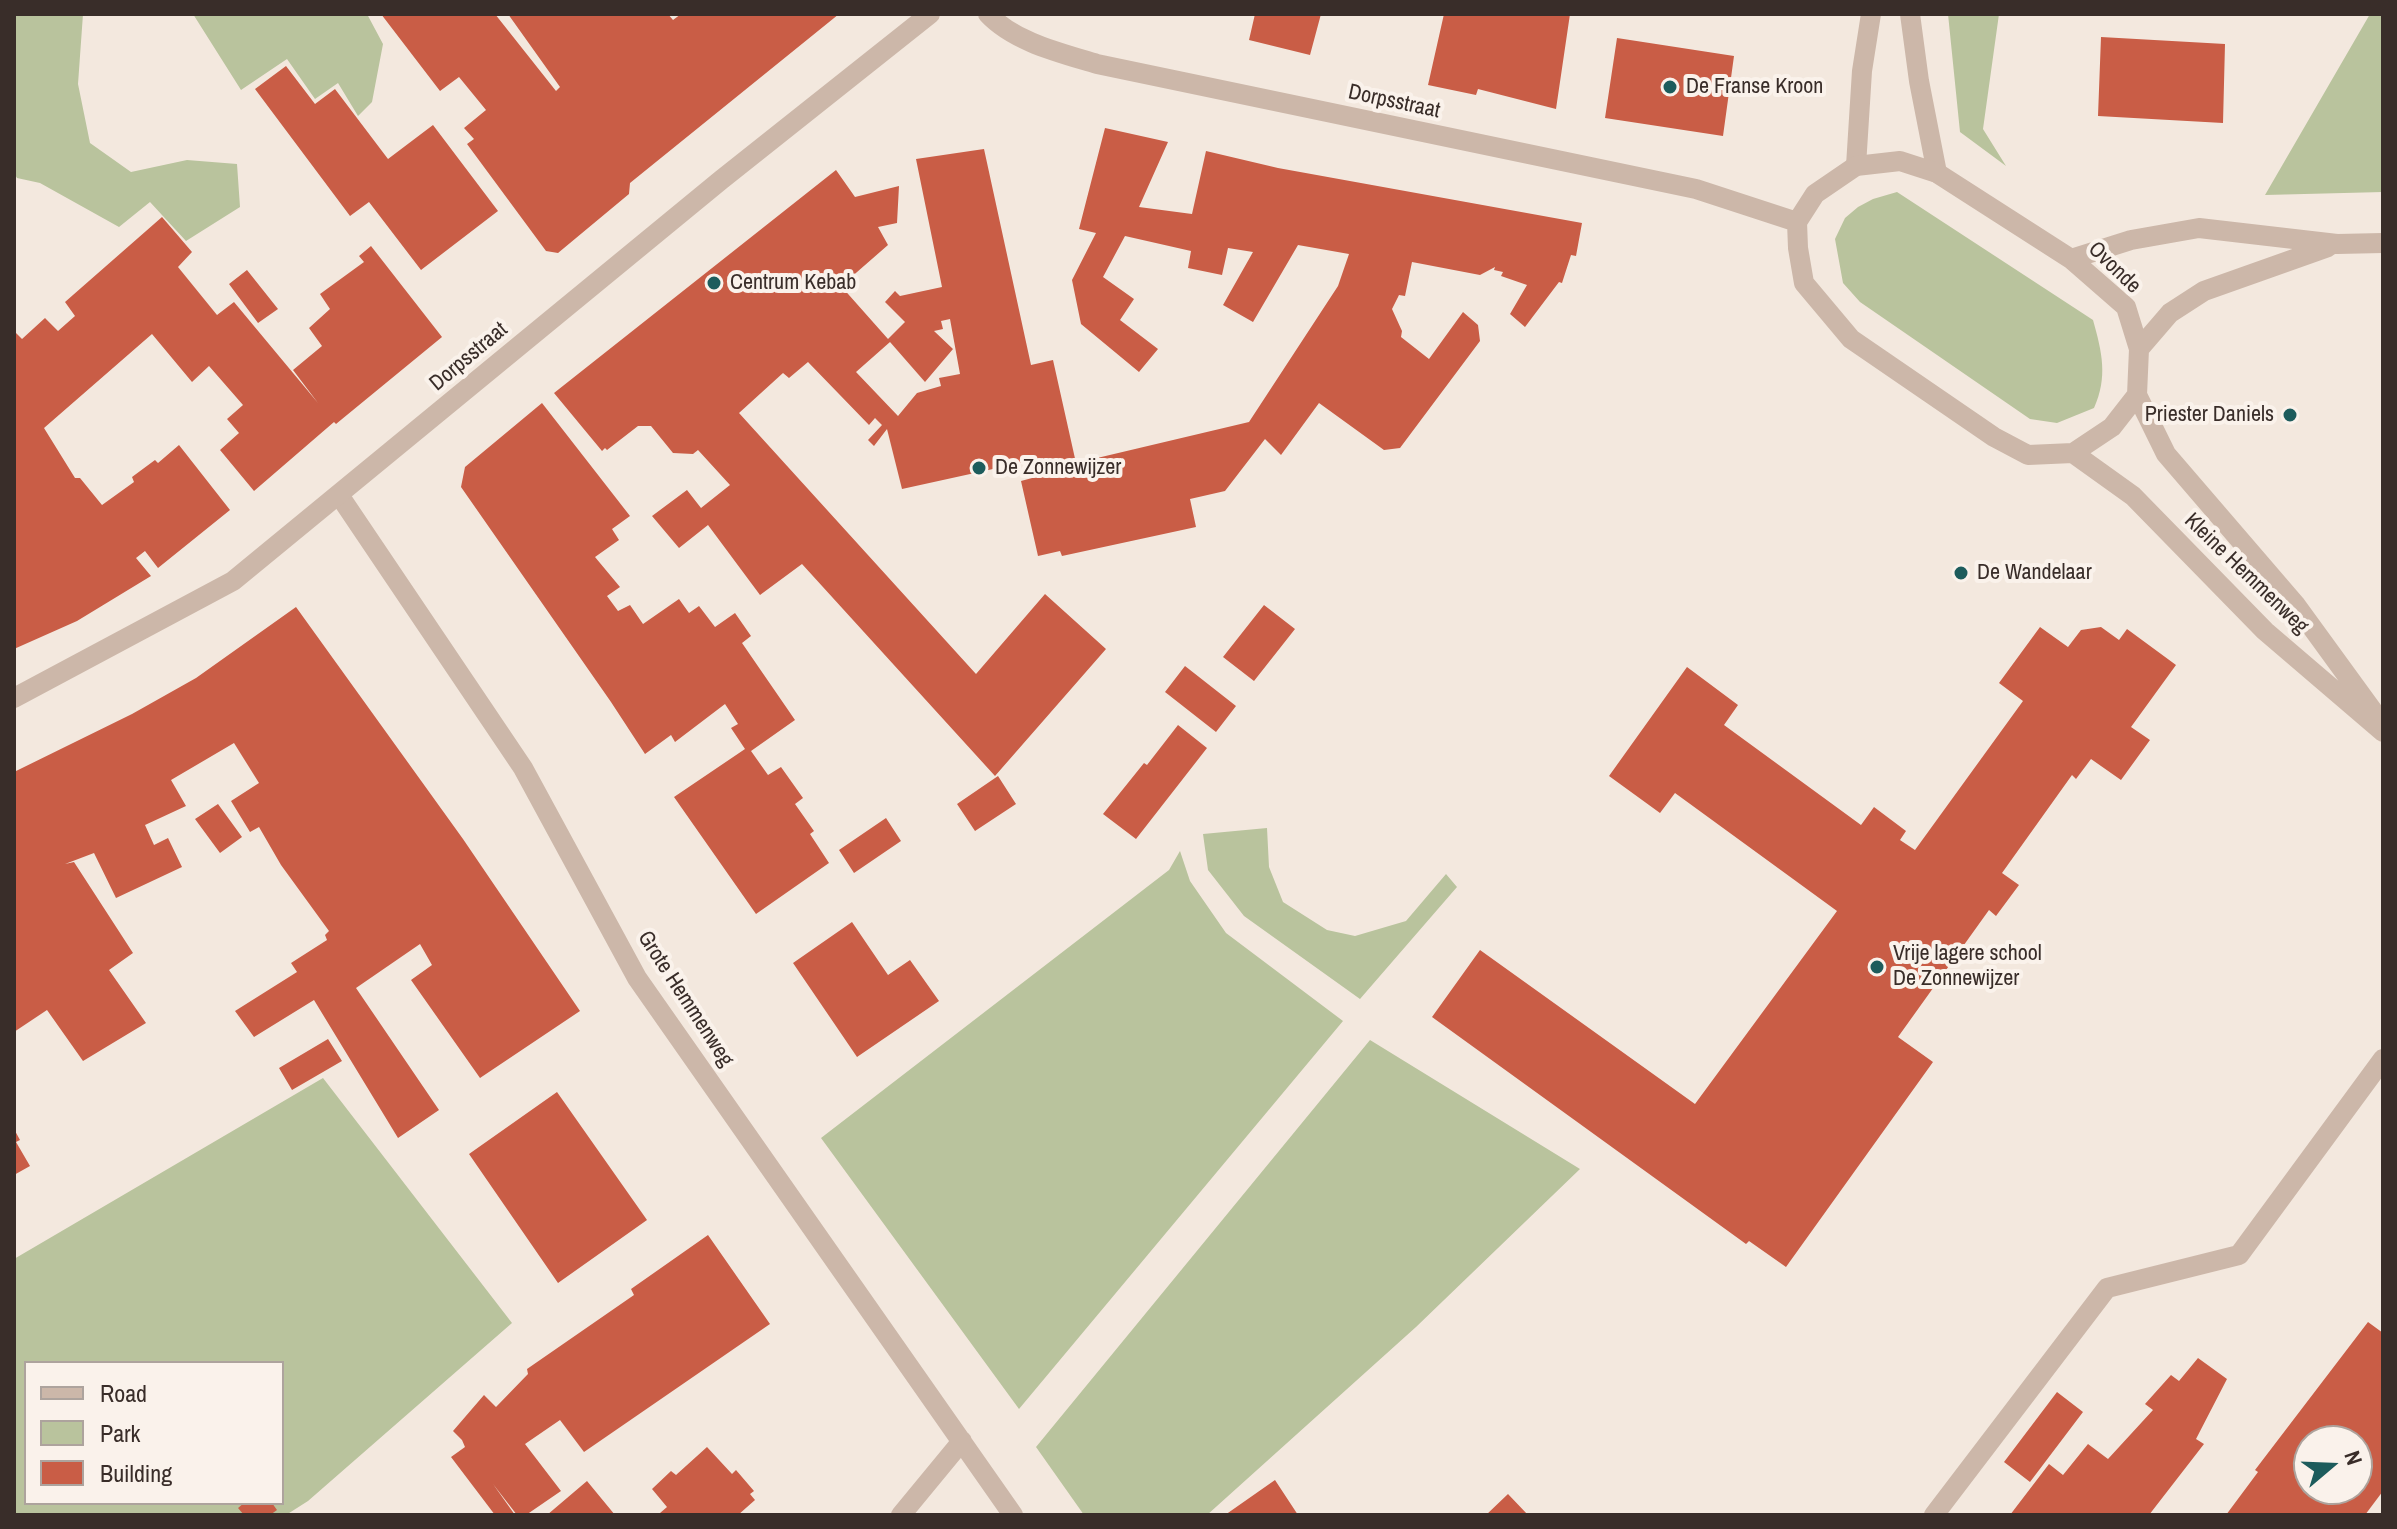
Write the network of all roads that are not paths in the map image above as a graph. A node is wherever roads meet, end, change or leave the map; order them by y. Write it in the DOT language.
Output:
graph roads {
  1 [pos="930,14"];
  2 [pos="988,14"];
  3 [pos="1871,14"];
  4 [pos="1910,14"];
  5 [pos="1856,166"];
  6 [pos="1937,173"];
  7 [pos="1797,222"];
  8 [pos="2383,243"];
  9 [pos="2337,244"];
  10 [pos="2071,259"];
  11 [pos="2139,349"];
  12 [pos="2137,395"];
  13 [pos="2073,453"];
  14 [pos="339,495"];
  15 [pos="14,698"];
  16 [pos="2383,725"];
  17 [pos="2383,732"];
  18 [pos="2383,1059"];
  19 [pos="962,1441"];
  20 [pos="901,1515"];
  21 [pos="1013,1515"];
  22 [pos="1934,1515"];
  1 -- 14 [label="street, Dorpsstraat"];
  2 -- 7 [label="street, Dorpsstraat"];
  3 -- 5 [label="street"];
  4 -- 6 [label="street"];
  5 -- 6 [label="street, Ovonde"];
  5 -- 7 [label="street, Ovonde"];
  6 -- 10 [label="street, Ovonde"];
  7 -- 13 [label="street"];
  8 -- 9 [label="street"];
  9 -- 10 [label="street"];
  9 -- 11 [label="street"];
  10 -- 11 [label="street, Ovonde"];
  11 -- 12 [label="street, Ovonde"];
  12 -- 13 [label="street"];
  12 -- 16 [label="street, Kleine Hemmenweg"];
  13 -- 17 [label="street, Kleine Hemmenweg"];
  14 -- 15 [label="street, Dorpsstraat"];
  14 -- 19 [label="street, Grote Hemmenweg"];
  18 -- 22 [label="street"];
  19 -- 20 [label="street"];
  19 -- 21 [label="street, Grote Hemmenweg"];
}
